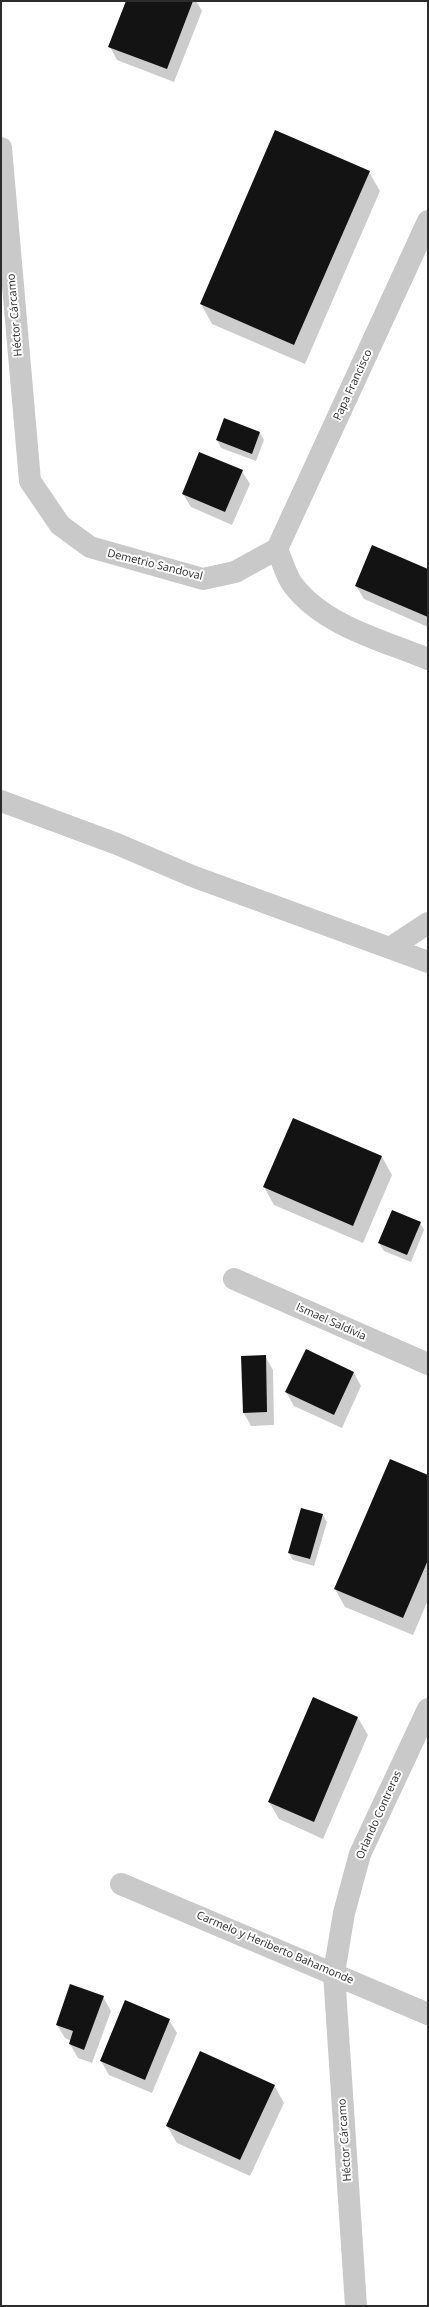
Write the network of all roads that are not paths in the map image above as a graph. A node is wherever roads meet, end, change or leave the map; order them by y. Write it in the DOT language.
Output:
graph roads {
  1 [pos="1,148"];
  2 [pos="428,221"];
  3 [pos="30,481"];
  4 [pos="277,549"];
  5 [pos="428,659"];
  6 [pos="1,801"];
  7 [pos="428,923"];
  8 [pos="390,948"];
  9 [pos="428,962"];
  10 [pos="234,1279"];
  11 [pos="428,1364"];
  12 [pos="428,1709"];
  13 [pos="121,1884"];
  14 [pos="334,1973"];
  15 [pos="428,2014"];
  16 [pos="356,2306"];
  1 -- 3 [label="street, Héctor Cárcamo"];
  2 -- 4 [label="street, Papa Francisco"];
  3 -- 4 [label="street, Demetrio Sandoval"];
  4 -- 5 [label="street"];
  6 -- 8 [label="street"];
  7 -- 8 [label="street"];
  8 -- 9 [label="street"];
  10 -- 11 [label="street, Ismael Saldivia"];
  12 -- 14 [label="street, Orlando Contreras"];
  13 -- 14 [label="street, Carmelo y Heriberto Bahamonde"];
  14 -- 15 [label="street, Carmelo y Heriberto Bahamonde"];
  14 -- 16 [label="street, Héctor Cárcamo"];
}
